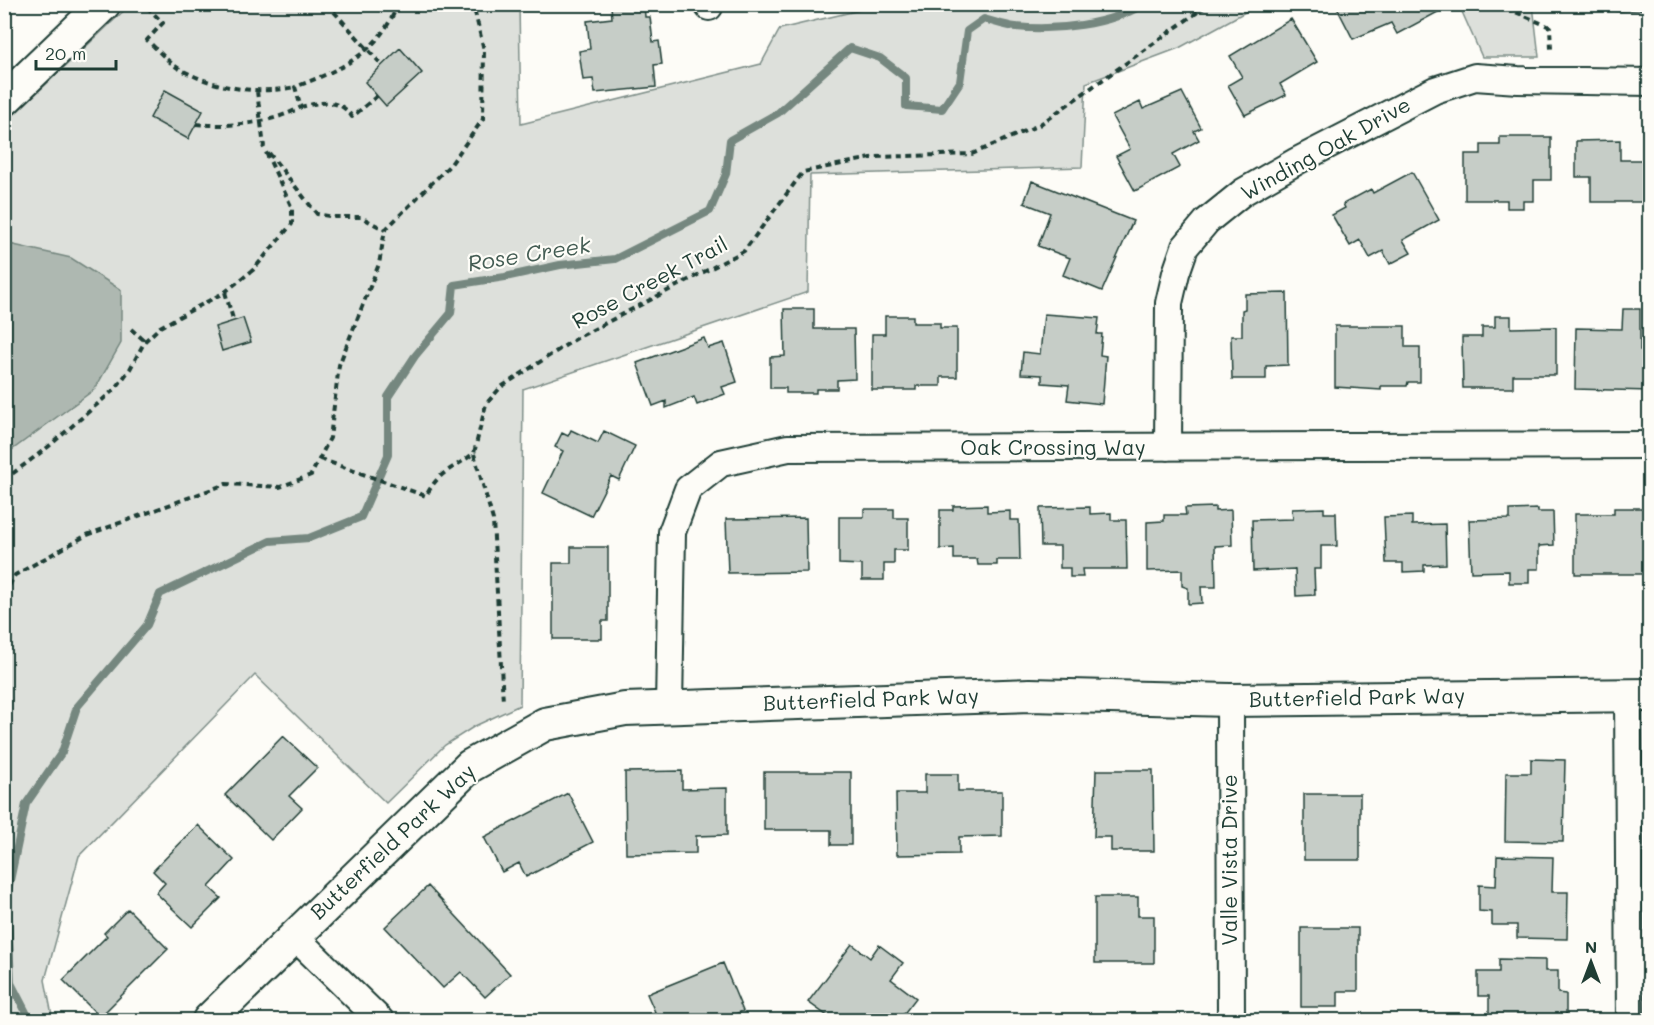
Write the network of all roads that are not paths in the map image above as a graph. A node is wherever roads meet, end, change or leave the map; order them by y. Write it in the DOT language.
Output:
graph roads {
  1 [pos="104,4"];
  2 [pos="1650,82"];
  3 [pos="4,100"];
  4 [pos="1650,445"];
  5 [pos="1168,447"];
  6 [pos="1639,696"];
  7 [pos="1230,700"];
  8 [pos="669,707"];
  9 [pos="294,936"];
  10 [pos="209,1020"];
  11 [pos="380,1020"];
  12 [pos="1231,1020"];
  13 [pos="1630,1020"];
  1 -- 3 [label="street"];
  2 -- 5 [label="street, Winding Oak Drive"];
  4 -- 5 [label="street, Oak Crossing Way"];
  5 -- 8 [label="street, Oak Crossing Way"];
  6 -- 7 [label="street, Butterfield Park Way"];
  6 -- 13 [label="street"];
  7 -- 8 [label="street, Butterfield Park Way"];
  7 -- 12 [label="street, Valle Vista Drive"];
  8 -- 9 [label="street, Butterfield Park Way"];
  9 -- 10 [label="street, Butterfield Park Way"];
  9 -- 11 [label="street"];
}
